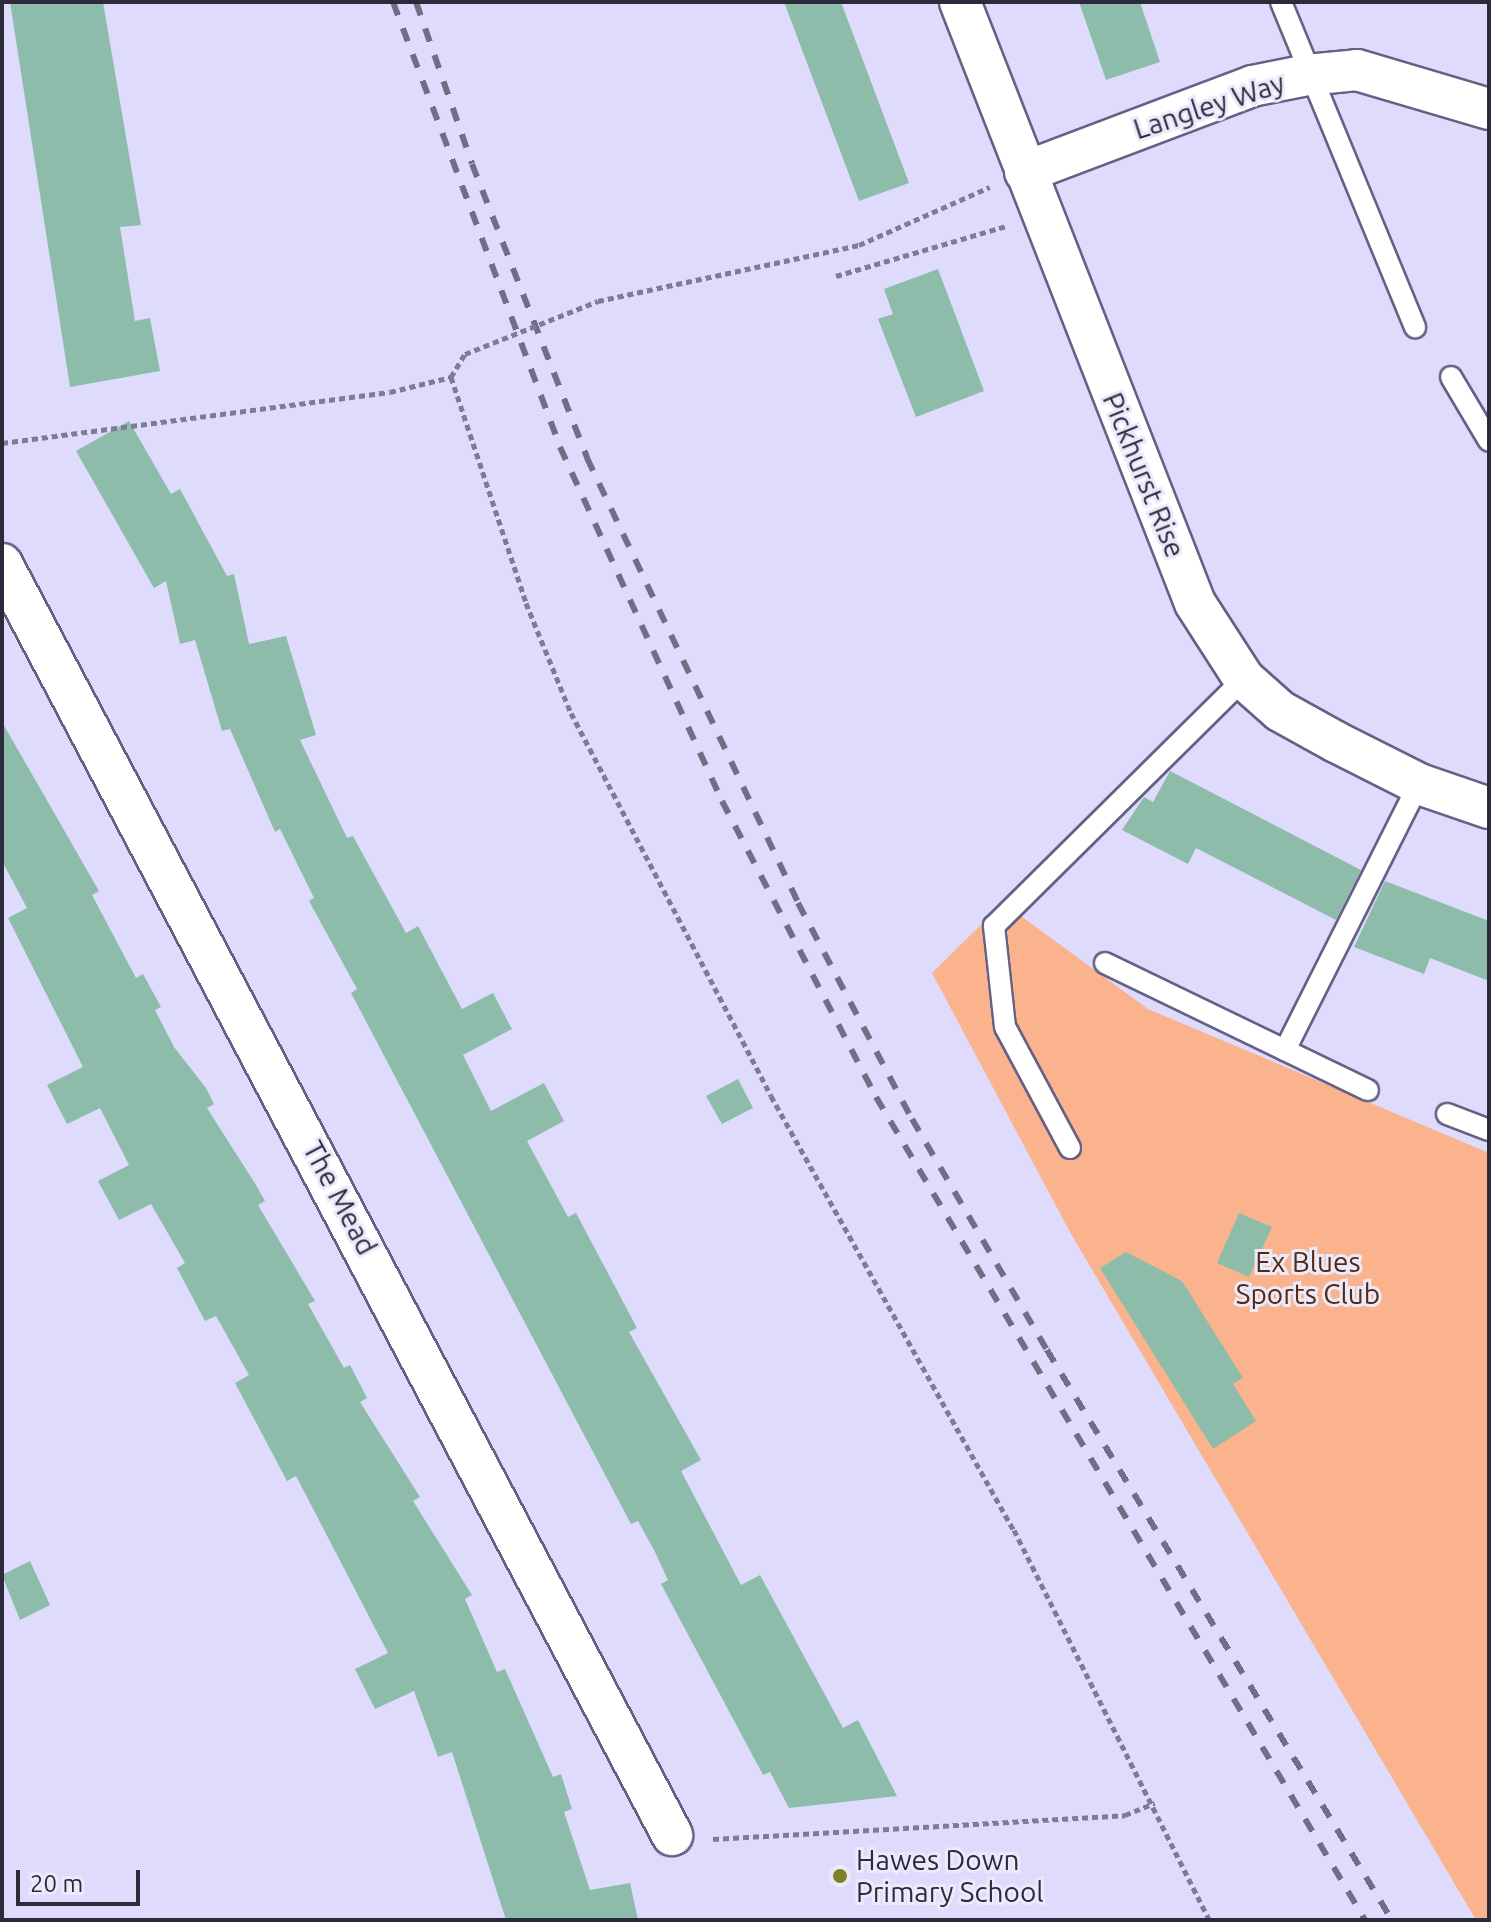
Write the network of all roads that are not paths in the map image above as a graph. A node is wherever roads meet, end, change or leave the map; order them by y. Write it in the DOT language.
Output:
graph roads {
  1 [pos="960,2"];
  2 [pos="1281,2"];
  3 [pos="1307,75"];
  4 [pos="1489,109"];
  5 [pos="1025,172"];
  6 [pos="1415,327"];
  7 [pos="1451,377"];
  8 [pos="1489,441"];
  9 [pos="2,564"];
  10 [pos="1244,679"];
  11 [pos="1419,784"];
  12 [pos="1489,808"];
  13 [pos="1105,963"];
  14 [pos="1285,1050"];
  15 [pos="1368,1090"];
  16 [pos="1447,1114"];
  17 [pos="1489,1130"];
  18 [pos="1070,1148"];
  19 [pos="672,1835"];
  1 -- 5 [label="street, Pickhurst Rise"];
  2 -- 3 [label="lane"];
  3 -- 4 [label="street, Langley Way"];
  3 -- 5 [label="street, Langley Way"];
  3 -- 6 [label="lane"];
  5 -- 10 [label="street, Pickhurst Rise"];
  7 -- 8 [label="lane"];
  9 -- 19 [label="street, The Mead"];
  10 -- 11 [label="street, Pickhurst Rise"];
  10 -- 18 [label="lane"];
  11 -- 12 [label="street, Pickhurst Rise"];
  11 -- 14 [label="lane"];
  13 -- 14 [label="lane"];
  14 -- 15 [label="lane"];
  16 -- 17 [label="lane"];
}
